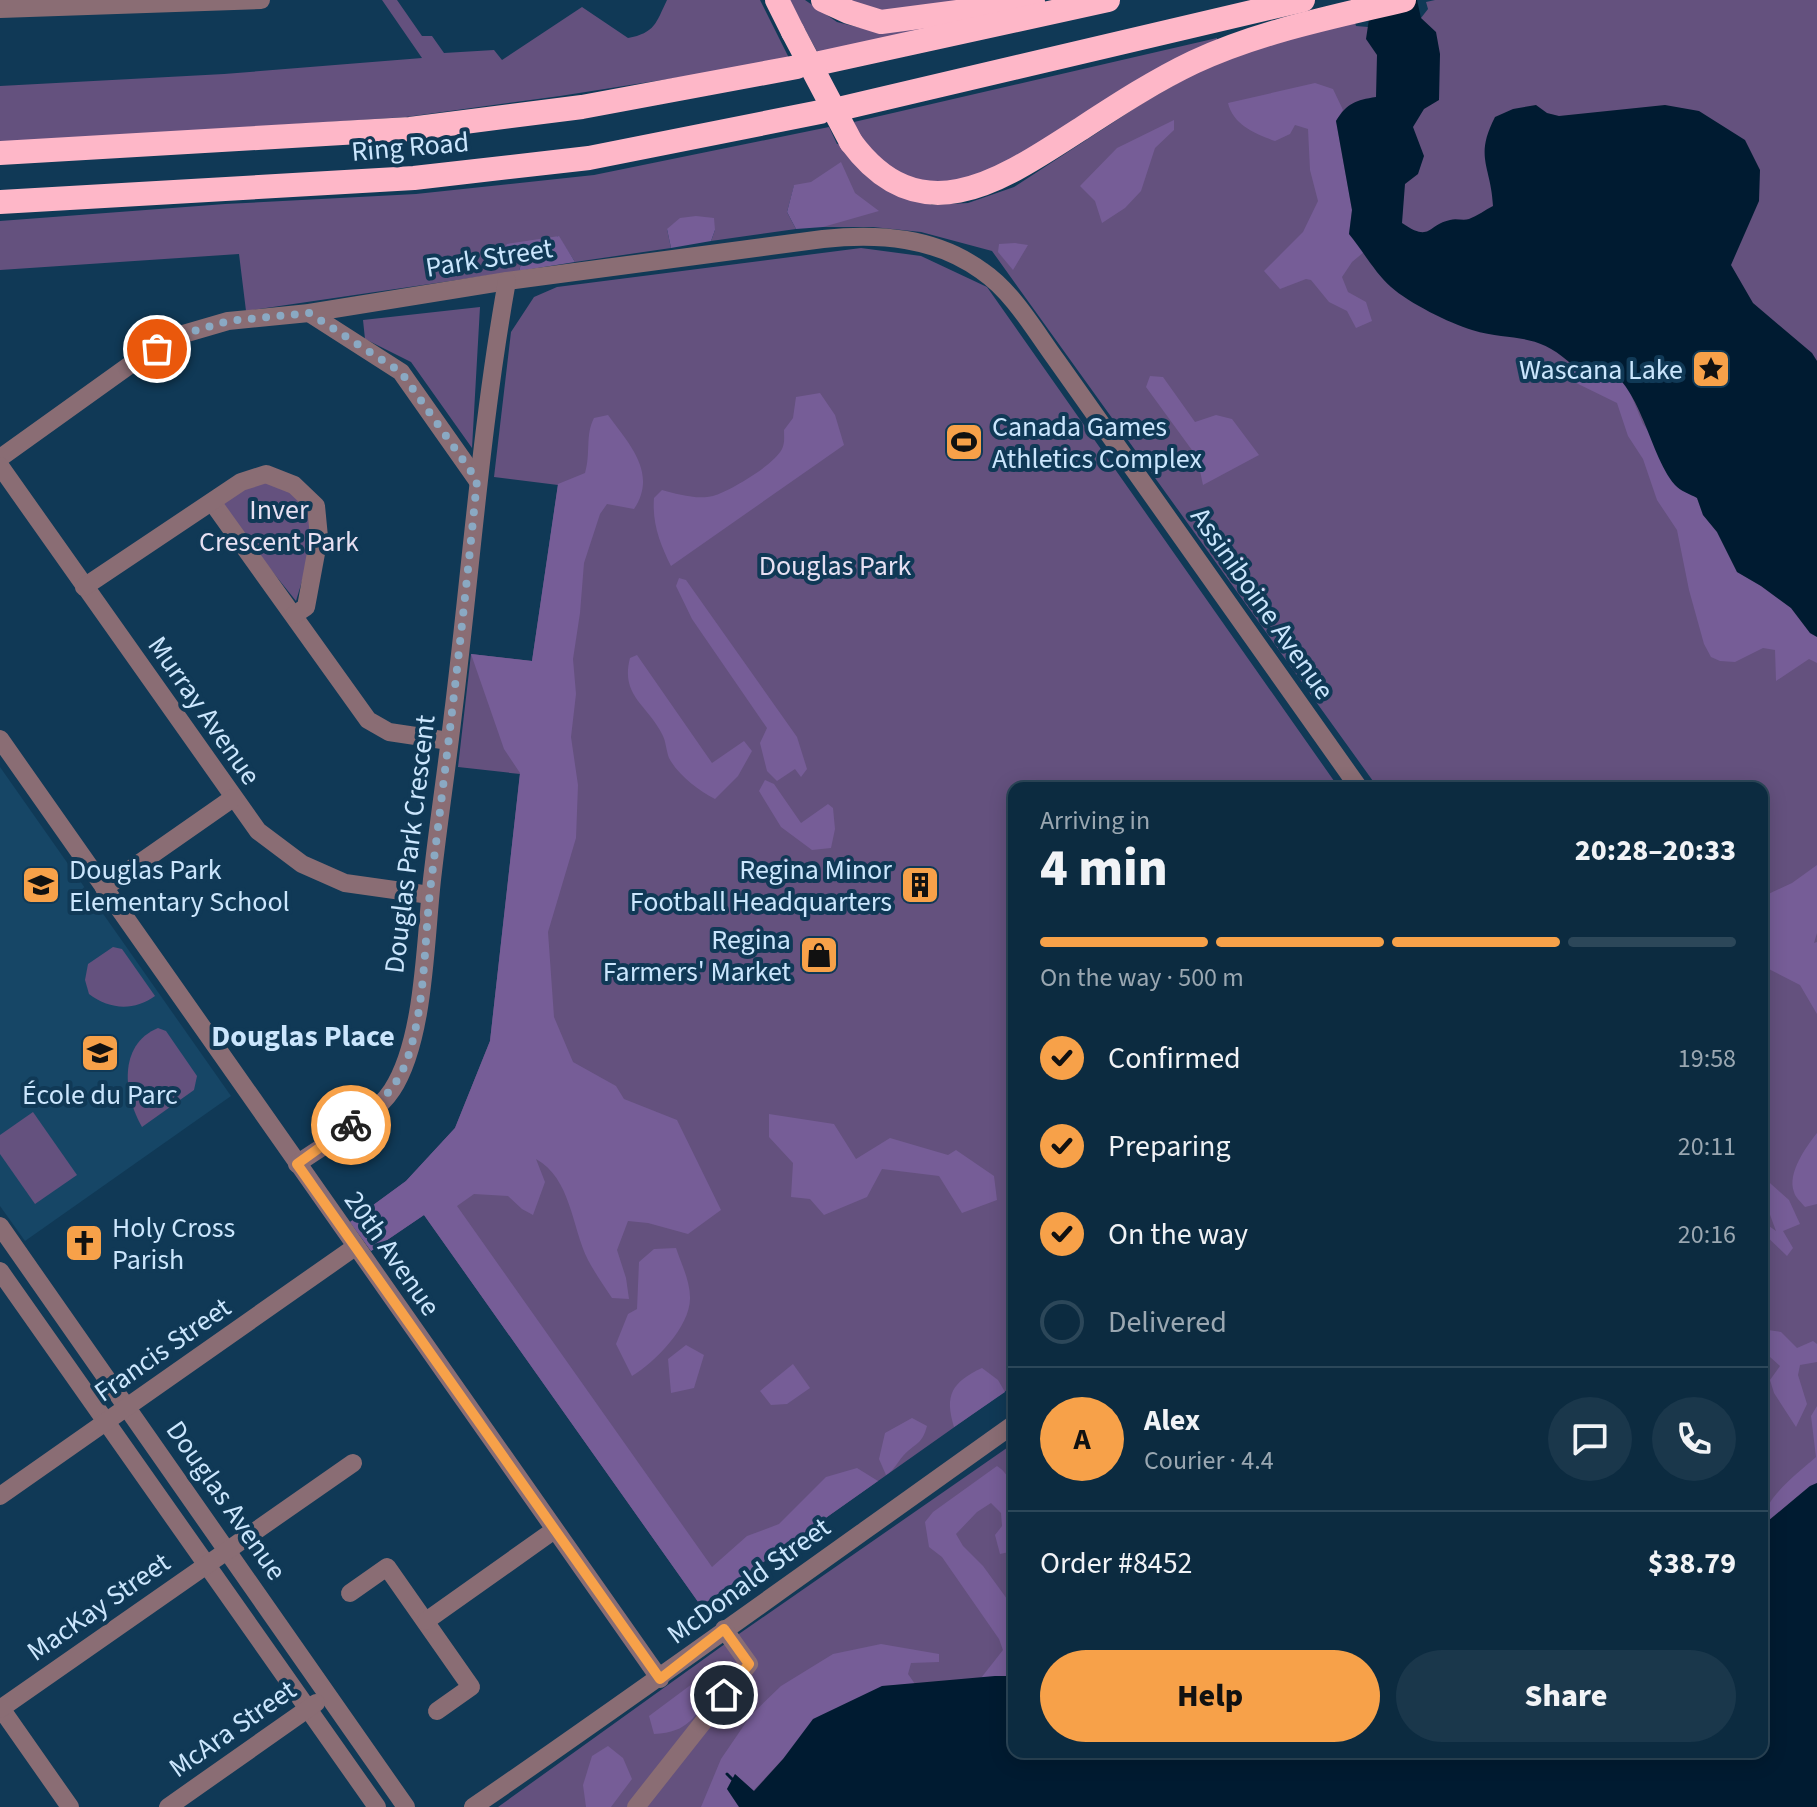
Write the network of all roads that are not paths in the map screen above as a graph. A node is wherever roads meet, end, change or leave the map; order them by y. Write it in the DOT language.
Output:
graph roads {
  1 [pos="261,0"];
  2 [pos="777,0"];
  3 [pos="823,0"];
  4 [pos="1047,0"];
  5 [pos="1108,0"];
  6 [pos="1303,0"];
  7 [pos="1404,0"];
  8 [pos="0,9"];
  9 [pos="0,153"];
  10 [pos="0,202"];
  11 [pos="507,281"];
  12 [pos="1008,296"];
  13 [pos="309,313"];
  14 [pos="0,458"];
  15 [pos="0,466"];
  16 [pos="477,480"];
  17 [pos="212,502"];
  18 [pos="84,587"];
  19 [pos="294,615"];
  20 [pos="0,739"];
  21 [pos="449,741"];
  22 [pos="1355,782"];
  23 [pos="233,798"];
  24 [pos="104,888"];
  25 [pos="430,895"];
  26 [pos="297,1164"];
  27 [pos="0,1226"];
  28 [pos="355,1247"];
  29 [pos="24,1260"];
  30 [pos="1,1275"];
  31 [pos="128,1408"];
  32 [pos="108,1421"];
  33 [pos="1008,1428"];
  34 [pos="353,1463"];
  35 [pos="0,1496"];
  36 [pos="553,1531"];
  37 [pos="228,1550"];
  38 [pos="207,1564"];
  39 [pos="350,1593"];
  40 [pos="426,1621"];
  41 [pos="724,1629"];
  42 [pos="660,1679"];
  43 [pos="328,1695"];
  44 [pos="0,1708"];
  45 [pos="308,1708"];
  46 [pos="437,1711"];
  47 [pos="70,1807"];
  48 [pos="168,1807"];
  49 [pos="377,1807"];
  50 [pos="406,1807"];
  51 [pos="473,1807"];
  52 [pos="636,1807"];
  1 -- 8 [label="street"];
  2 -- 7 [label="highway, bridge"];
  3 -- 4 [label="highway"];
  5 -- 9 [label="highway, Ring Road"];
  6 -- 10 [label="highway, Ring Road"];
  11 -- 12 [label="street, Park Street"];
  11 -- 13 [label="street, Park Street"];
  11 -- 16 [label="street, Douglas Park Crescent"];
  12 -- 22 [label="street, Assiniboine Avenue"];
  13 -- 14 [label="street, Park Street"];
  13 -- 16 [label="street"];
  15 -- 18 [label="street, Murray Avenue"];
  16 -- 21 [label="street, Douglas Park Crescent"];
  17 -- 18 [label="street"];
  17 -- 19 [label="street"];
  17 -- 19 [label="street"];
  18 -- 23 [label="street, Murray Avenue"];
  19 -- 21 [label="street"];
  20 -- 24 [label="street, 20th Avenue"];
  21 -- 25 [label="street, Douglas Park Crescent"];
  23 -- 24 [label="street"];
  23 -- 25 [label="street, Murray Avenue"];
  24 -- 26 [label="street, 20th Avenue"];
  25 -- 26 [label="street, Douglas Park Crescent"];
  26 -- 28 [label="street, 20th Avenue"];
  27 -- 29 [label="street, Douglas Avenue"];
  28 -- 31 [label="street, Francis Street"];
  28 -- 36 [label="street, 20th Avenue"];
  29 -- 30 [label="street"];
  29 -- 31 [label="street, Douglas Avenue"];
  30 -- 32 [label="street, Douglas Avenue"];
  31 -- 32 [label="street, Francis Street"];
  31 -- 37 [label="street, Douglas Avenue"];
  32 -- 35 [label="street, Francis Street"];
  32 -- 38 [label="street, Douglas Avenue"];
  33 -- 41 [label="street, McDonald Street"];
  34 -- 37 [label="street, MacKay Street"];
  36 -- 40 [label="street"];
  36 -- 42 [label="street, 20th Avenue"];
  37 -- 38 [label="street, MacKay Street"];
  37 -- 43 [label="street, Douglas Avenue"];
  38 -- 44 [label="street, MacKay Street"];
  38 -- 45 [label="street, Douglas Avenue"];
  39 -- 40 [label="street"];
  40 -- 46 [label="street"];
  41 -- 42 [label="street, McDonald Street"];
  41 -- 52 [label="street"];
  42 -- 51 [label="street, McDonald Street"];
  43 -- 45 [label="street, McAra Street"];
  43 -- 50 [label="street, Douglas Avenue"];
  44 -- 47 [label="street"];
  45 -- 48 [label="street, McAra Street"];
  45 -- 49 [label="street, Douglas Avenue"];
}
